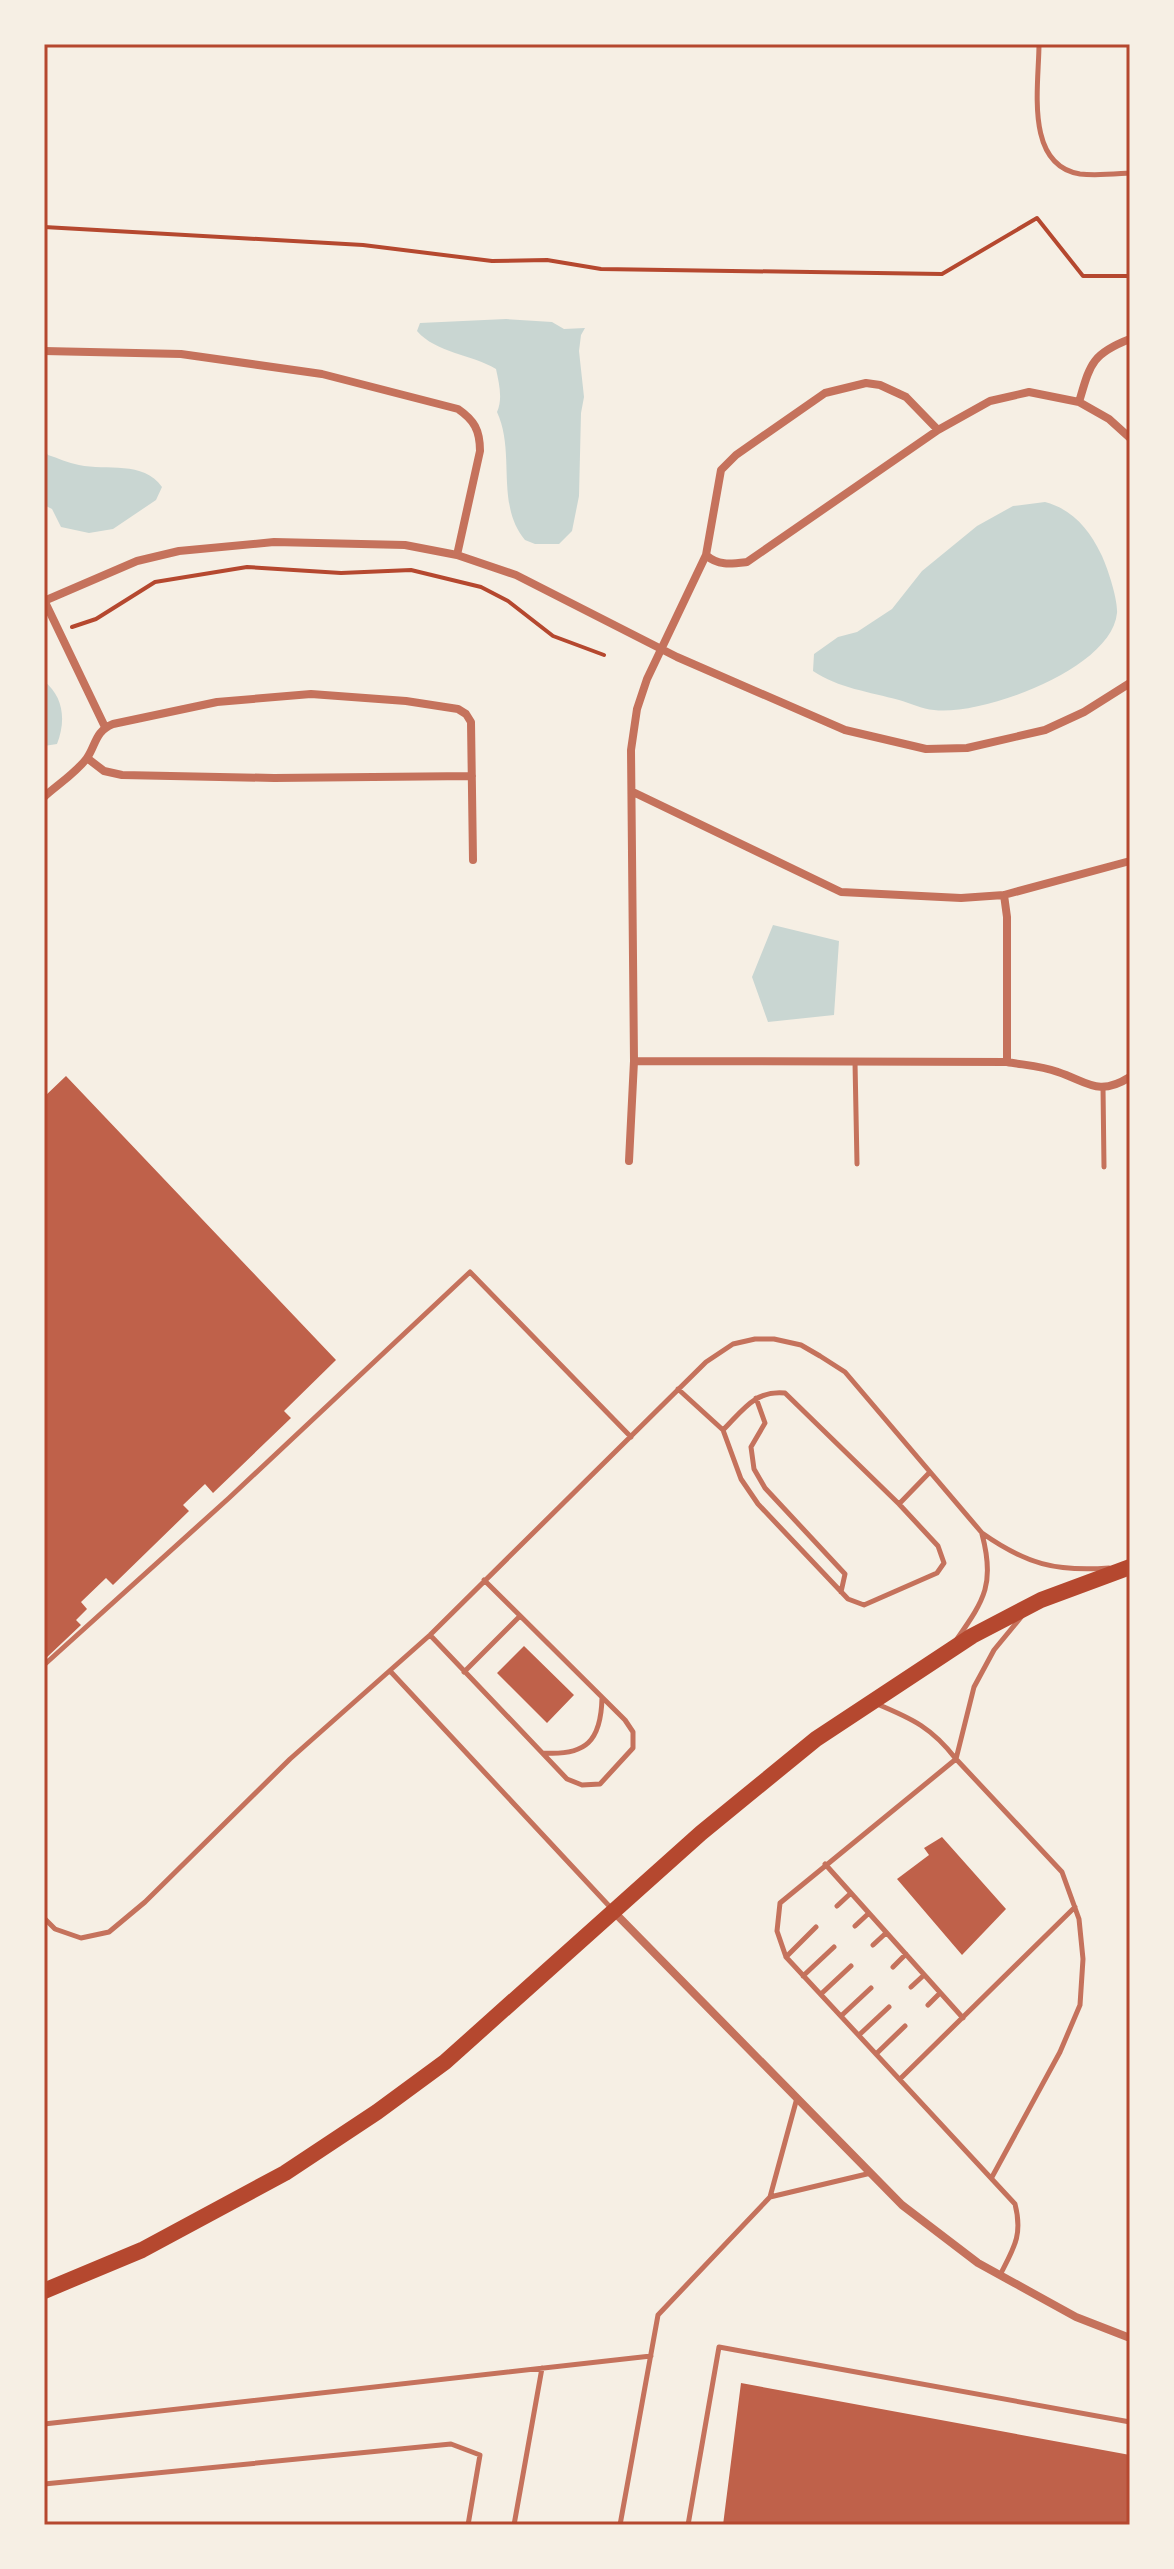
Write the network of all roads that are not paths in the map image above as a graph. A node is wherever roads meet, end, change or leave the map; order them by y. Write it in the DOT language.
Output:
graph roads {
  1 [pos="1039,44"];
  2 [pos="1130,173"];
  3 [pos="1130,339"];
  4 [pos="44,351"];
  5 [pos="1079,402"];
  6 [pos="938,430"];
  7 [pos="1130,438"];
  8 [pos="457,555"];
  9 [pos="706,555"];
  10 [pos="44,601"];
  11 [pos="661,648"];
  12 [pos="1130,683"];
  13 [pos="105,727"];
  14 [pos="87,758"];
  15 [pos="472,776"];
  16 [pos="633,792"];
  17 [pos="44,797"];
  18 [pos="473,860"];
  19 [pos="1130,861"];
  20 [pos="1004,895"];
  21 [pos="634,1061"];
  22 [pos="855,1062"];
  23 [pos="1007,1062"];
  24 [pos="1130,1077"];
  25 [pos="1103,1087"];
  26 [pos="629,1161"];
  27 [pos="857,1164"];
  28 [pos="1104,1167"];
  29 [pos="678,1389"];
  30 [pos="756,1398"];
  31 [pos="723,1430"];
  32 [pos="631,1437"];
  33 [pos="930,1472"];
  34 [pos="899,1504"];
  35 [pos="982,1533"];
  36 [pos="1130,1567"];
  37 [pos="484,1580"];
  38 [pos="841,1592"];
  39 [pos="1030,1606"];
  40 [pos="520,1616"];
  41 [pos="430,1635"];
  42 [pos="948,1652"];
  43 [pos="44,1665"];
  44 [pos="391,1672"];
  45 [pos="464,1672"];
  46 [pos="602,1698"];
  47 [pos="873,1702"];
  48 [pos="542,1753"];
  49 [pos="956,1759"];
  50 [pos="825,1864"];
  51 [pos="851,1893"];
  52 [pos="837,1906"];
  53 [pos="1075,1907"];
  54 [pos="612,1910"];
  55 [pos="869,1913"];
  56 [pos="44,1918"];
  57 [pos="855,1926"];
  58 [pos="816,1927"];
  59 [pos="886,1933"];
  60 [pos="873,1945"];
  61 [pos="834,1947"];
  62 [pos="906,1954"];
  63 [pos="786,1957"];
  64 [pos="851,1966"];
  65 [pos="893,1967"];
  66 [pos="924,1975"];
  67 [pos="803,1976"];
  68 [pos="911,1987"];
  69 [pos="871,1988"];
  70 [pos="940,1993"];
  71 [pos="821,1994"];
  72 [pos="928,2005"];
  73 [pos="889,2007"];
  74 [pos="841,2016"];
  75 [pos="963,2018"];
  76 [pos="905,2026"];
  77 [pos="859,2035"];
  78 [pos="876,2054"];
  79 [pos="900,2079"];
  80 [pos="797,2098"];
  81 [pos="871,2173"];
  82 [pos="992,2177"];
  83 [pos="770,2197"];
  84 [pos="1000,2275"];
  85 [pos="44,2291"];
  86 [pos="1130,2338"];
  87 [pos="651,2356"];
  88 [pos="542,2368"];
  89 [pos="1130,2422"];
  90 [pos="44,2424"];
  91 [pos="44,2484"];
  92 [pos="468,2525"];
  93 [pos="514,2525"];
  94 [pos="620,2525"];
  95 [pos="688,2525"];
  1 -- 2 [label="lane"];
  3 -- 5 [label="street"];
  4 -- 8 [label="street"];
  5 -- 6 [label="street"];
  5 -- 7 [label="street"];
  6 -- 9 [label="street"];
  6 -- 9 [label="street"];
  8 -- 10 [label="street"];
  8 -- 11 [label="street"];
  9 -- 11 [label="street"];
  10 -- 13 [label="street"];
  11 -- 12 [label="street"];
  11 -- 16 [label="street"];
  13 -- 14 [label="street"];
  13 -- 15 [label="street"];
  14 -- 15 [label="street"];
  14 -- 17 [label="street"];
  15 -- 18 [label="street"];
  16 -- 20 [label="street"];
  16 -- 21 [label="street"];
  19 -- 20 [label="street"];
  20 -- 23 [label="street"];
  21 -- 22 [label="street"];
  21 -- 26 [label="street"];
  22 -- 23 [label="street"];
  22 -- 27 [label="lane"];
  23 -- 25 [label="street"];
  24 -- 25 [label="street"];
  25 -- 28 [label="lane"];
  29 -- 31 [label="lane"];
  29 -- 32 [label="lane"];
  29 -- 33 [label="lane"];
  30 -- 31 [label="lane"];
  30 -- 34 [label="lane"];
  30 -- 38 [label="lane"];
  31 -- 38 [label="lane"];
  32 -- 37 [label="lane"];
  32 -- 43 [label="lane"];
  33 -- 34 [label="lane"];
  33 -- 35 [label="lane"];
  34 -- 38 [label="lane"];
  35 -- 36 [label="lane"];
  35 -- 42 [label="lane"];
  36 -- 39 [label="main road"];
  37 -- 40 [label="lane"];
  37 -- 41 [label="lane"];
  39 -- 42 [label="main road"];
  39 -- 49 [label="lane"];
  40 -- 45 [label="lane"];
  40 -- 46 [label="lane"];
  41 -- 44 [label="lane"];
  41 -- 45 [label="lane"];
  42 -- 47 [label="main road"];
  44 -- 54 [label="lane"];
  44 -- 56 [label="lane"];
  45 -- 48 [label="lane"];
  46 -- 48 [label="lane"];
  46 -- 48 [label="lane"];
  47 -- 49 [label="lane"];
  47 -- 54 [label="main road"];
  49 -- 50 [label="lane"];
  49 -- 53 [label="lane"];
  50 -- 51 [label="lane"];
  50 -- 63 [label="lane"];
  51 -- 52 [label="lane"];
  51 -- 55 [label="lane"];
  53 -- 75 [label="lane"];
  53 -- 82 [label="lane"];
  54 -- 80 [label="street"];
  54 -- 85 [label="main road"];
  55 -- 57 [label="lane"];
  55 -- 59 [label="lane"];
  58 -- 63 [label="lane"];
  59 -- 60 [label="lane"];
  59 -- 62 [label="lane"];
  61 -- 67 [label="lane"];
  62 -- 65 [label="lane"];
  62 -- 66 [label="lane"];
  63 -- 67 [label="lane"];
  64 -- 71 [label="lane"];
  66 -- 68 [label="lane"];
  66 -- 70 [label="lane"];
  67 -- 71 [label="lane"];
  69 -- 74 [label="lane"];
  70 -- 72 [label="lane"];
  70 -- 75 [label="lane"];
  71 -- 74 [label="lane"];
  73 -- 77 [label="lane"];
  74 -- 77 [label="lane"];
  75 -- 79 [label="lane"];
  76 -- 78 [label="lane"];
  77 -- 78 [label="lane"];
  78 -- 79 [label="lane"];
  79 -- 82 [label="lane"];
  80 -- 81 [label="street"];
  80 -- 83 [label="lane"];
  81 -- 83 [label="lane"];
  81 -- 84 [label="street"];
  82 -- 84 [label="lane"];
  83 -- 87 [label="lane"];
  84 -- 86 [label="street"];
  87 -- 88 [label="lane"];
  87 -- 94 [label="lane"];
  88 -- 90 [label="lane"];
  88 -- 93 [label="lane"];
  89 -- 95 [label="lane"];
  91 -- 92 [label="lane"];
}
